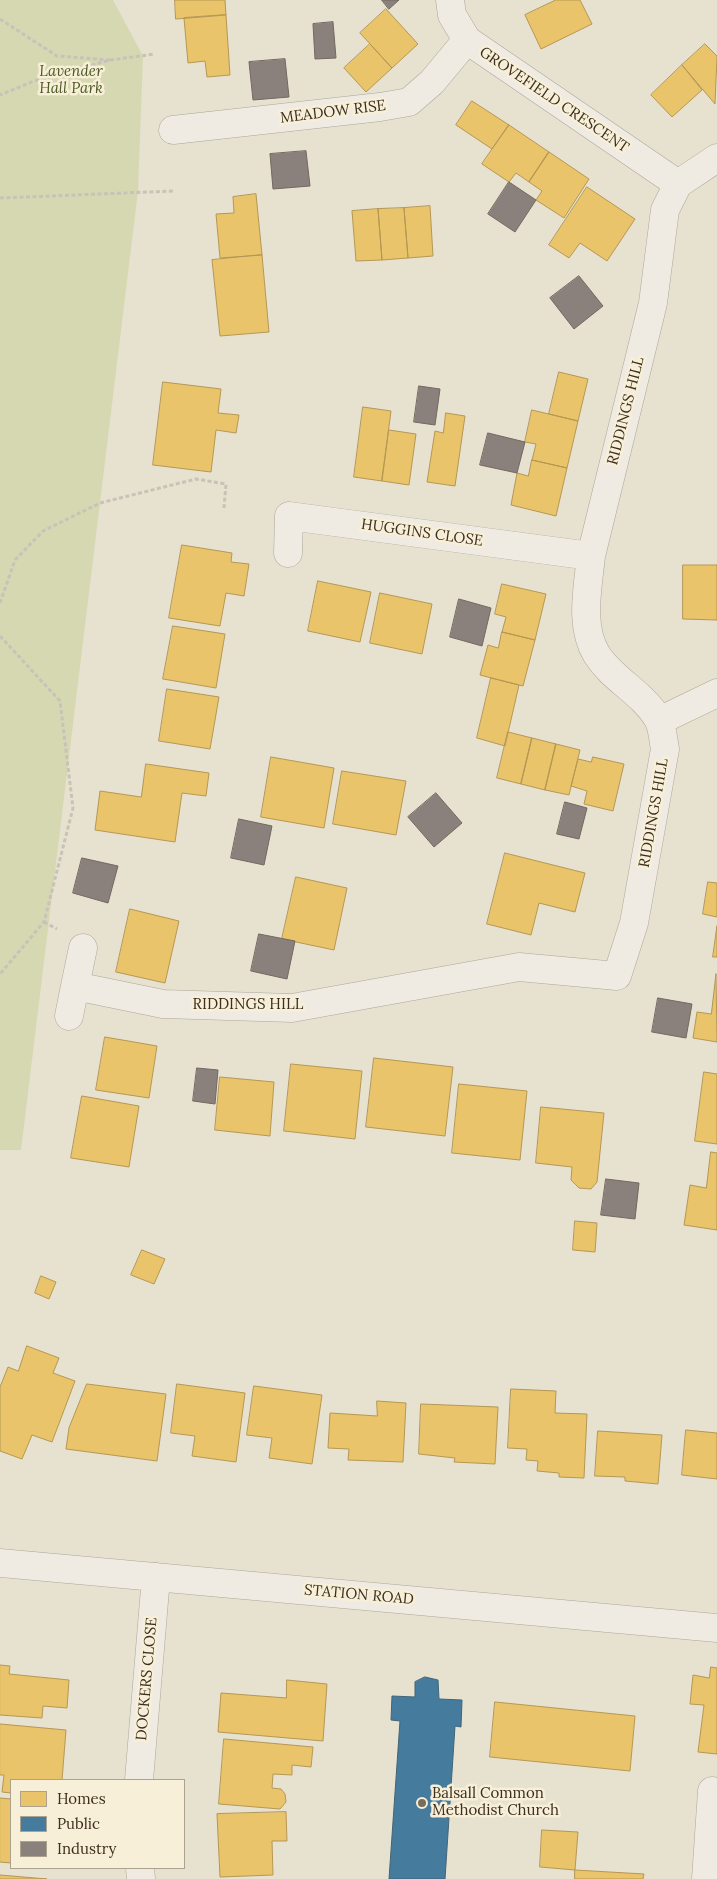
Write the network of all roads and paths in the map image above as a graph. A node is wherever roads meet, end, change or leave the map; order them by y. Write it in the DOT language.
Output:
graph roads {
  1 [pos="450,0"];
  2 [pos="0,19"];
  3 [pos="467,40"];
  4 [pos="155,54"];
  5 [pos="110,60"];
  6 [pos="0,96"];
  7 [pos="173,130"];
  8 [pos="717,158"];
  9 [pos="678,184"];
  10 [pos="174,191"];
  11 [pos="0,198"];
  12 [pos="224,508"];
  13 [pos="288,553"];
  14 [pos="591,556"];
  15 [pos="0,603"];
  16 [pos="0,636"];
  17 [pos="717,693"];
  18 [pos="659,721"];
  19 [pos="83,948"];
  20 [pos="0,974"];
  21 [pos="75,986"];
  22 [pos="69,1016"];
  23 [pos="0,1563"];
  24 [pos="156,1577"];
  25 [pos="717,1628"];
  26 [pos="139,1779"];
  27 [pos="712,1791"];
  28 [pos="706,1879"];
  1 -- 3 [label="street, GROVEFIELD CRESCENT"];
  2 -- 5 [label="path"];
  3 -- 7 [label="street, MEADOW RISE"];
  3 -- 9 [label="street, GROVEFIELD CRESCENT"];
  4 -- 5 [label="path"];
  5 -- 6 [label="path"];
  8 -- 9 [label="street, RIDDINGS HILL"];
  9 -- 14 [label="street, RIDDINGS HILL"];
  10 -- 11 [label="path"];
  12 -- 15 [label="path"];
  13 -- 14 [label="street, HUGGINS CLOSE"];
  14 -- 18 [label="street, RIDDINGS HILL"];
  16 -- 20 [label="path"];
  17 -- 18 [label="street"];
  18 -- 21 [label="street, RIDDINGS HILL"];
  19 -- 21 [label="street"];
  21 -- 22 [label="street"];
  23 -- 24 [label="street, STATION ROAD"];
  24 -- 25 [label="street, STATION ROAD"];
  24 -- 26 [label="street, DOCKERS CLOSE"];
  27 -- 28 [label="street"];
}
